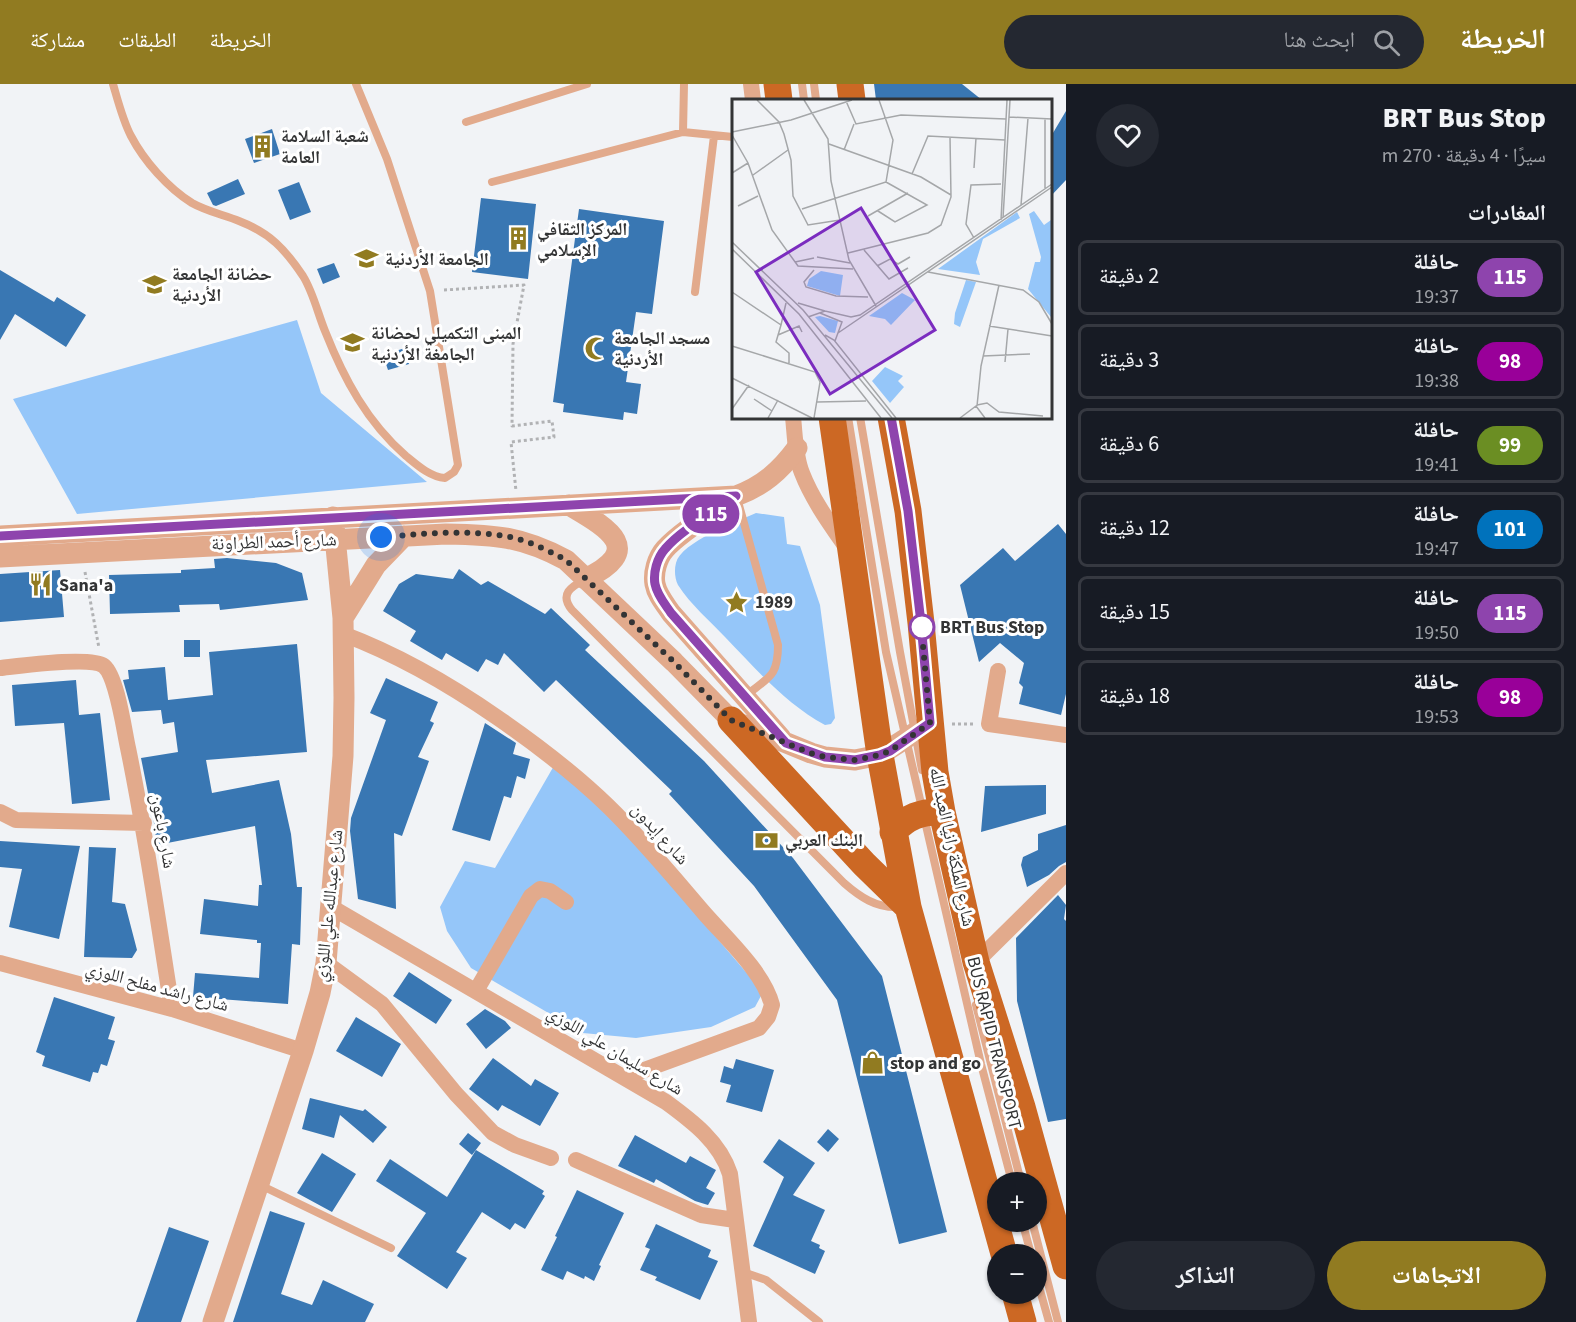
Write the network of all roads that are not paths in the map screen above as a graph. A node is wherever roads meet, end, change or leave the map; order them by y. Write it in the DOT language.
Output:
graph roads {
  1 [pos="113,84"];
  2 [pos="356,84"];
  3 [pos="587,84"];
  4 [pos="684,84"];
  5 [pos="751,84"];
  6 [pos="777,84"];
  7 [pos="802,84"];
  8 [pos="814,84"];
  9 [pos="850,84"];
  10 [pos="753,99"];
  11 [pos="779,99"];
  12 [pos="804,99"];
  13 [pos="816,99"];
  14 [pos="852,99"];
  15 [pos="466,122"];
  16 [pos="683,132"];
  17 [pos="714,136"];
  18 [pos="732,137"];
  19 [pos="492,182"];
  20 [pos="695,292"];
  21 [pos="793,418"];
  22 [pos="832,418"];
  23 [pos="848,418"];
  24 [pos="860,418"];
  25 [pos="891,418"];
  26 [pos="797,448"];
  27 [pos="736,496"];
  28 [pos="569,505"];
  29 [pos="333,517"];
  30 [pos="0,536"];
  31 [pos="404,536"];
  32 [pos="334,541"];
  33 [pos="852,556"];
  34 [pos="0,557"];
  35 [pos="585,579"];
  36 [pos="343,626"];
  37 [pos="0,668"];
  38 [pos="998,671"];
  39 [pos="745,696"];
  40 [pos="731,720"];
  41 [pos="917,731"];
  42 [pos="1066,735"];
  43 [pos="786,743"];
  44 [pos="880,755"];
  45 [pos="0,812"];
  46 [pos="932,812"];
  47 [pos="144,823"];
  48 [pos="893,832"];
  49 [pos="1066,873"];
  50 [pos="566,902"];
  51 [pos="332,907"];
  52 [pos="908,907"];
  53 [pos="976,962"];
  54 [pos="0,963"];
  55 [pos="326,963"];
  56 [pos="476,991"];
  57 [pos="172,1009"];
  58 [pos="303,1051"];
  59 [pos="625,1077"];
  60 [pos="551,1158"];
  61 [pos="576,1160"];
  62 [pos="1009,1172"];
  63 [pos="1018,1172"];
  64 [pos="258,1184"];
  65 [pos="735,1220"];
  66 [pos="1035,1232"];
  67 [pos="1001,1244"];
  68 [pos="391,1248"];
  69 [pos="1066,1266"];
  70 [pos="742,1272"];
  71 [pos="1018,1304"];
  72 [pos="1043,1304"];
  73 [pos="213,1322"];
  74 [pos="749,1322"];
  75 [pos="819,1322"];
  76 [pos="1023,1322"];
  77 [pos="1048,1322"];
  78 [pos="1058,1322"];
  1 -- 2 [label="lane"];
  3 -- 15 [label="lane"];
  4 -- 16 [label="lane"];
  5 -- 10 [label="street"];
  6 -- 11 [label="main road"];
  7 -- 12 [label="lane"];
  8 -- 13 [label="lane"];
  9 -- 14 [label="main road"];
  16 -- 17 [label="lane"];
  16 -- 19 [label="lane"];
  17 -- 18 [label="lane"];
  17 -- 20 [label="lane"];
  21 -- 26 [label="street"];
  22 -- 33 [label="main road"];
  23 -- 41 [label="lane"];
  24 -- 41 [label="lane"];
  25 -- 41 [label="main road, شارع الملكة رانيا العبد الله"];
  26 -- 27 [label="street, شارع أحمد الطراونة"];
  26 -- 33 [label="street"];
  27 -- 28 [label="street, شارع أحمد الطراونة"];
  27 -- 39 [label="lane"];
  27 -- 39 [label="street"];
  28 -- 29 [label="street, شارع أحمد الطراونة"];
  28 -- 35 [label="street"];
  29 -- 30 [label="street, شارع أحمد الطراونة"];
  29 -- 32 [label="street, شارع عبدالله علي اللوزي"];
  31 -- 32 [label="street, شارع أحمد الطراونة"];
  31 -- 35 [label="street, شارع أحمد الطراونة"];
  31 -- 36 [label="street"];
  32 -- 34 [label="street, شارع أحمد الطراونة"];
  32 -- 36 [label="street, شارع عبدالله علي اللوزي"];
  33 -- 44 [label="main road"];
  35 -- 40 [label="street, شارع أحمد الطراونة"];
  35 -- 52 [label="lane"];
  36 -- 51 [label="street, شارع عبدالله علي اللوزي"];
  36 -- 59 [label="street, شارع إيدون"];
  37 -- 47 [label="street, شارع باعون"];
  38 -- 42 [label="street"];
  39 -- 43 [label="street"];
  40 -- 43 [label="street, شارع أحمد الطراونة"];
  40 -- 52 [label="main road"];
  41 -- 44 [label="street, شارع أحمد الطراونة"];
  41 -- 46 [label="main road, شارع الملكة رانيا العبد الله"];
  43 -- 44 [label="street, شارع أحمد الطراونة"];
  44 -- 48 [label="main road"];
  45 -- 47 [label="street"];
  46 -- 48 [label="main road"];
  46 -- 53 [label="main road, شارع الملكة رانيا العبد الله"];
  46 -- 62 [label="lane, BUS RAPID TRANSPORT"];
  46 -- 63 [label="lane, BUS RAPID TRANSPORT"];
  47 -- 57 [label="street, شارع باعون"];
  48 -- 52 [label="main road"];
  49 -- 53 [label="street"];
  50 -- 56 [label="street"];
  51 -- 55 [label="street, شارع عبدالله علي اللوزي"];
  51 -- 56 [label="street, شارع سليمان علي اللوزي"];
  52 -- 67 [label="main road"];
  53 -- 69 [label="main road, شارع الملكة رانيا العبد الله"];
  54 -- 57 [label="street, شارع راشد مفلح اللوزي"];
  55 -- 58 [label="street, شارع عبدالله علي اللوزي"];
  55 -- 60 [label="street"];
  56 -- 59 [label="street, شارع سليمان علي اللوزي"];
  57 -- 58 [label="street, شارع راشد مفلح اللوزي"];
  58 -- 64 [label="street, شارع عبدالله علي اللوزي"];
  59 -- 65 [label="street, شارع سليمان علي اللوزي"];
  61 -- 65 [label="street"];
  64 -- 68 [label="lane"];
  64 -- 73 [label="street, شارع عبدالله علي اللوزي"];
  65 -- 70 [label="street, شارع سليمان علي اللوزي"];
  66 -- 78 [label="lane"];
  70 -- 74 [label="street, شارع سليمان علي اللوزي"];
  70 -- 75 [label="lane"];
  71 -- 76 [label="main road"];
  72 -- 77 [label="lane"];
}
